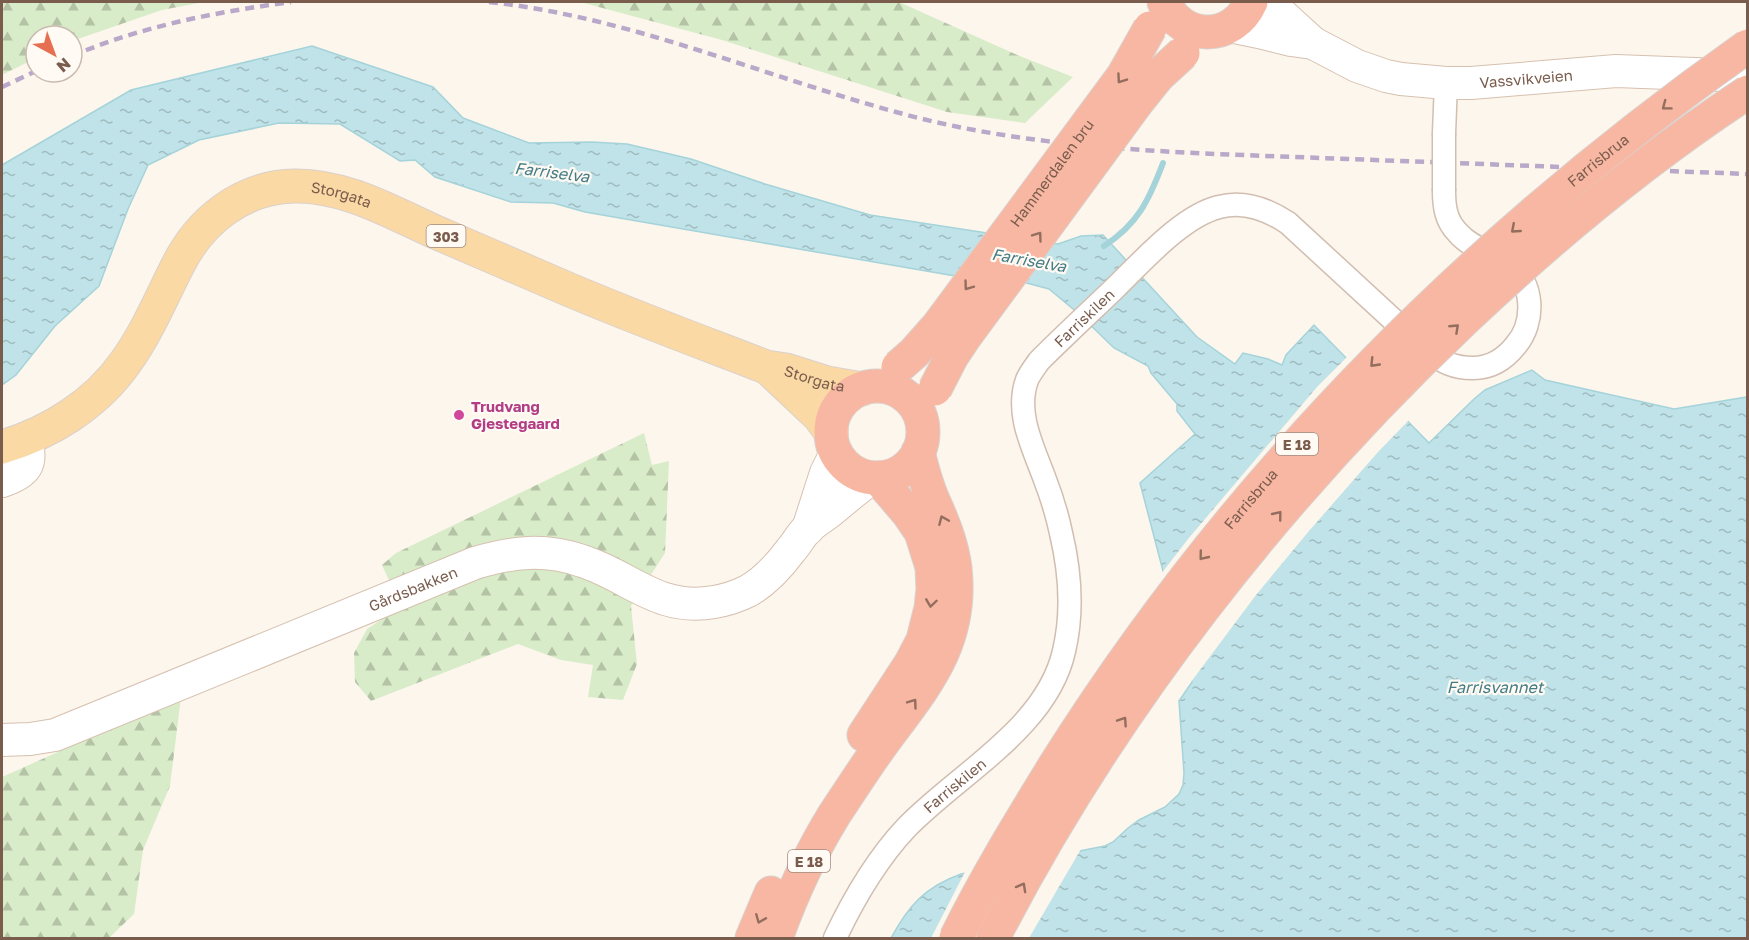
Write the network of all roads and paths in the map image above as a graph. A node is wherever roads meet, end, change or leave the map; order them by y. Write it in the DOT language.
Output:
graph roads {
  1 [pos="1251,2"];
  2 [pos="1268,2"];
  3 [pos="1159,10"];
  4 [pos="1222,29"];
  5 [pos="1314,43"];
  6 [pos="1748,46"];
  7 [pos="1748,76"];
  8 [pos="1446,83"];
  9 [pos="1748,92"];
  10 [pos="878,380"];
  11 [pos="826,419"];
  12 [pos="920,438"];
  13 [pos="13,443"];
  14 [pos="875,478"];
  15 [pos="2,481"];
  16 [pos="807,529"];
  17 [pos="2,740"];
  18 [pos="752,939"];
  19 [pos="776,939"];
  20 [pos="835,939"];
  21 [pos="956,939"];
  22 [pos="993,939"];
  1 -- 4 [label="highway, Hammerdalen bru"];
  2 -- 5 [label="street, Vassvikveien"];
  3 -- 4 [label="highway"];
  3 -- 10 [label="highway, Hammerdalen bru, one-way, bridge"];
  4 -- 5 [label="street, Vassvikveien"];
  12 -- 4 [label="highway, Hammerdalen bru, one-way, bridge"];
  5 -- 8 [label="street, Vassvikveien"];
  6 -- 21 [label="highway, Farrisbrua / E 18, one-way, bridge"];
  7 -- 8 [label="street, Vassvikveien"];
  8 -- 20 [label="street, Farriskilen, bridge"];
  22 -- 9 [label="highway, E 18, one-way, bridge"];
  10 -- 11 [label="main road, Storgata"];
  10 -- 11 [label="highway, Hammerdalen bru"];
  10 -- 12 [label="highway, E 18"];
  11 -- 13 [label="main road, Storgata / 303"];
  11 -- 14 [label="highway, E 18"];
  11 -- 16 [label="street, Gårdsbakken"];
  12 -- 14 [label="highway"];
  19 -- 12 [label="highway, E 18, one-way"];
  13 -- 15 [label="street"];
  14 -- 16 [label="street, Gårdsbakken"];
  14 -- 18 [label="highway, E 18, one-way"];
  16 -- 17 [label="street, Gårdsbakken"];
}
